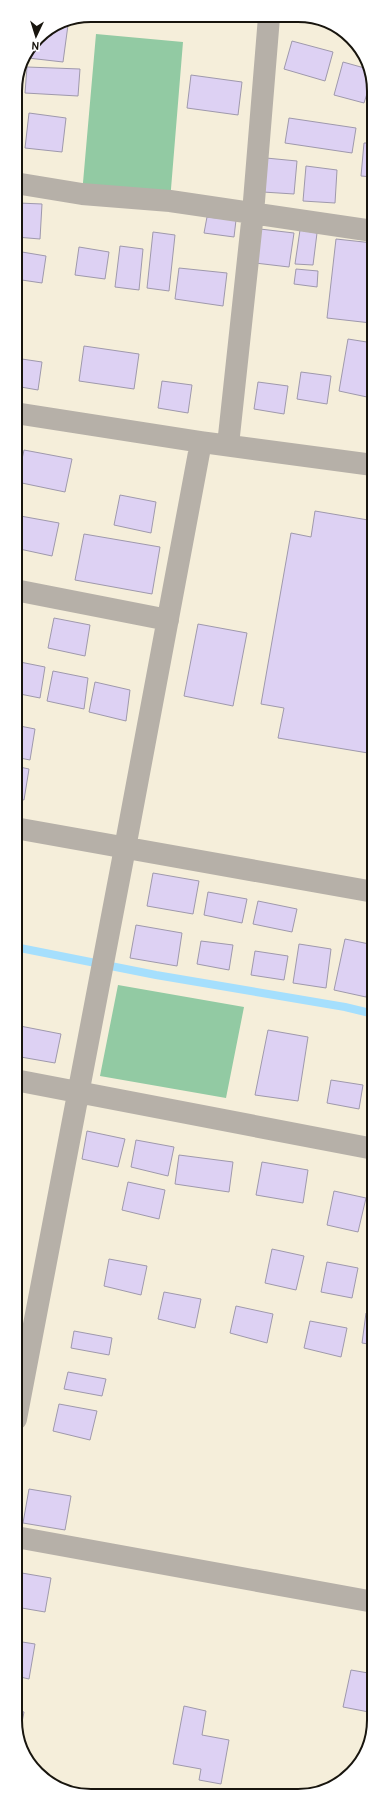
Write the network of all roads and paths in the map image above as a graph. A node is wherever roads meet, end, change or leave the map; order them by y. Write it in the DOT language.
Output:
graph roads {
  1 [pos="269,22"];
  2 [pos="22,184"];
  3 [pos="253,213"];
  4 [pos="367,230"];
  5 [pos="22,415"];
  6 [pos="201,442"];
  7 [pos="228,445"];
  8 [pos="367,464"];
  9 [pos="22,591"];
  10 [pos="168,620"];
  11 [pos="22,829"];
  12 [pos="125,848"];
  13 [pos="367,891"];
  14 [pos="22,1081"];
  15 [pos="78,1092"];
  16 [pos="367,1148"];
  17 [pos="22,1388"];
  18 [pos="22,1538"];
  19 [pos="367,1601"];
  1 -- 3 [label="street"];
  2 -- 3 [label="street"];
  3 -- 4 [label="street"];
  3 -- 7 [label="street"];
  5 -- 6 [label="street"];
  6 -- 7 [label="street"];
  6 -- 10 [label="street"];
  7 -- 8 [label="street"];
  9 -- 10 [label="street"];
  10 -- 12 [label="street"];
  11 -- 12 [label="street"];
  12 -- 13 [label="street"];
  12 -- 15 [label="street"];
  14 -- 15 [label="street"];
  15 -- 16 [label="street"];
  15 -- 17 [label="street"];
  18 -- 19 [label="street"];
}
